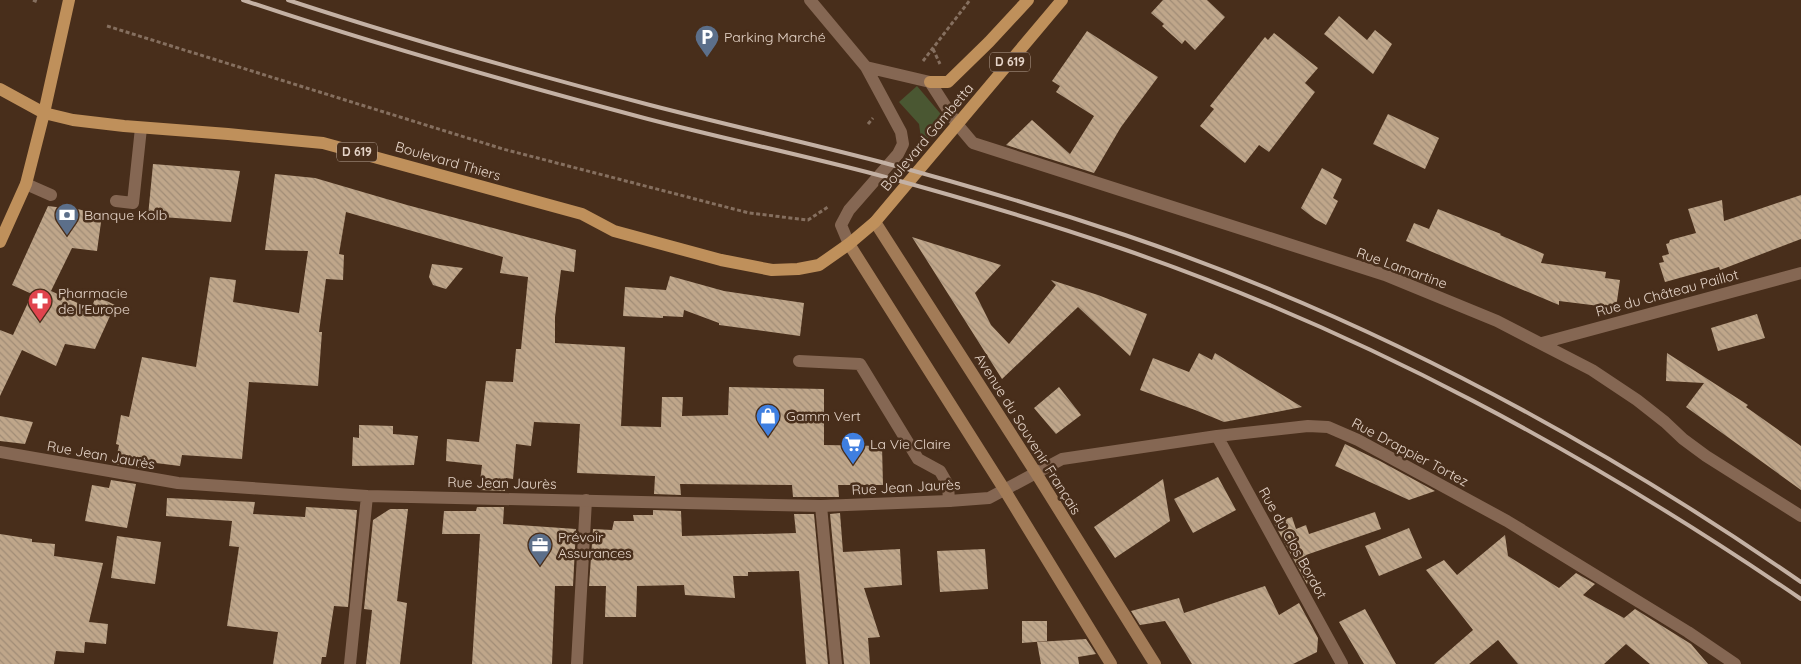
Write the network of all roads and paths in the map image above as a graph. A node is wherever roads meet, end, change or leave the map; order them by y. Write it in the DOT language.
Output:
graph roads {
  1 [pos="32,0"];
  2 [pos="69,0"];
  3 [pos="810,0"];
  4 [pos="970,0"];
  5 [pos="1028,0"];
  6 [pos="1062,0"];
  7 [pos="38,2"];
  8 [pos="108,26"];
  9 [pos="866,67"];
  10 [pos="911,78"];
  11 [pos="930,82"];
  12 [pos="0,89"];
  13 [pos="44,113"];
  14 [pos="957,124"];
  15 [pos="141,128"];
  16 [pos="26,184"];
  17 [pos="51,195"];
  18 [pos="116,201"];
  19 [pos="829,206"];
  20 [pos="875,222"];
  21 [pos="0,242"];
  22 [pos="849,244"];
  23 [pos="1801,273"];
  24 [pos="1542,343"];
  25 [pos="799,361"];
  26 [pos="1217,436"];
  27 [pos="0,452"];
  28 [pos="1036,473"];
  29 [pos="1004,490"];
  30 [pos="367,496"];
  31 [pos="586,500"];
  32 [pos="949,501"];
  33 [pos="821,506"];
  34 [pos="1801,516"];
  35 [pos="350,664"];
  36 [pos="577,664"];
  37 [pos="836,664"];
  38 [pos="1111,664"];
  39 [pos="1155,664"];
  40 [pos="1342,664"];
  41 [pos="1735,664"];
  1 -- 7 [label="path"];
  2 -- 13 [label="main road"];
  3 -- 9 [label="street"];
  4 -- 10 [label="path"];
  5 -- 11 [label="main road"];
  6 -- 14 [label="main road, Boulevard Gambetta / D 619"];
  8 -- 19 [label="path"];
  9 -- 10 [label="street"];
  9 -- 22 [label="street"];
  10 -- 11 [label="street"];
  11 -- 14 [label="street, Rue Lamartine"];
  12 -- 13 [label="main road, Boulevard Thiers"];
  13 -- 15 [label="main road, Boulevard Thiers / D 619"];
  13 -- 16 [label="main road"];
  14 -- 20 [label="main road, Boulevard Gambetta / D 619"];
  14 -- 24 [label="street, Rue Lamartine"];
  15 -- 18 [label="street"];
  15 -- 22 [label="main road, Boulevard Thiers / D 619"];
  16 -- 17 [label="street"];
  16 -- 21 [label="main road"];
  20 -- 22 [label="main road, Boulevard Gambetta / D 619"];
  20 -- 28 [label="street, Avenue du Souvenir Français"];
  22 -- 29 [label="street"];
  23 -- 24 [label="street, Rue du Château Paillot"];
  24 -- 34 [label="street, Rue Lamartine"];
  25 -- 32 [label="street"];
  26 -- 28 [label="street, Rue Drappier Tortez"];
  26 -- 40 [label="street, Rue du Clos Bordot"];
  26 -- 41 [label="street, Rue Drappier Tortez"];
  27 -- 30 [label="street, Rue Jean Jaurès"];
  28 -- 29 [label="street, Rue Drappier Tortez"];
  28 -- 39 [label="street, Avenue du Souvenir Français"];
  29 -- 32 [label="street, Rue Jean Jaurès"];
  29 -- 38 [label="street"];
  30 -- 31 [label="street, Rue Jean Jaurès"];
  30 -- 35 [label="street"];
  31 -- 33 [label="street, Rue Jean Jaurès"];
  31 -- 36 [label="street"];
  32 -- 33 [label="street, Rue Jean Jaurès"];
  33 -- 37 [label="street"];
}
